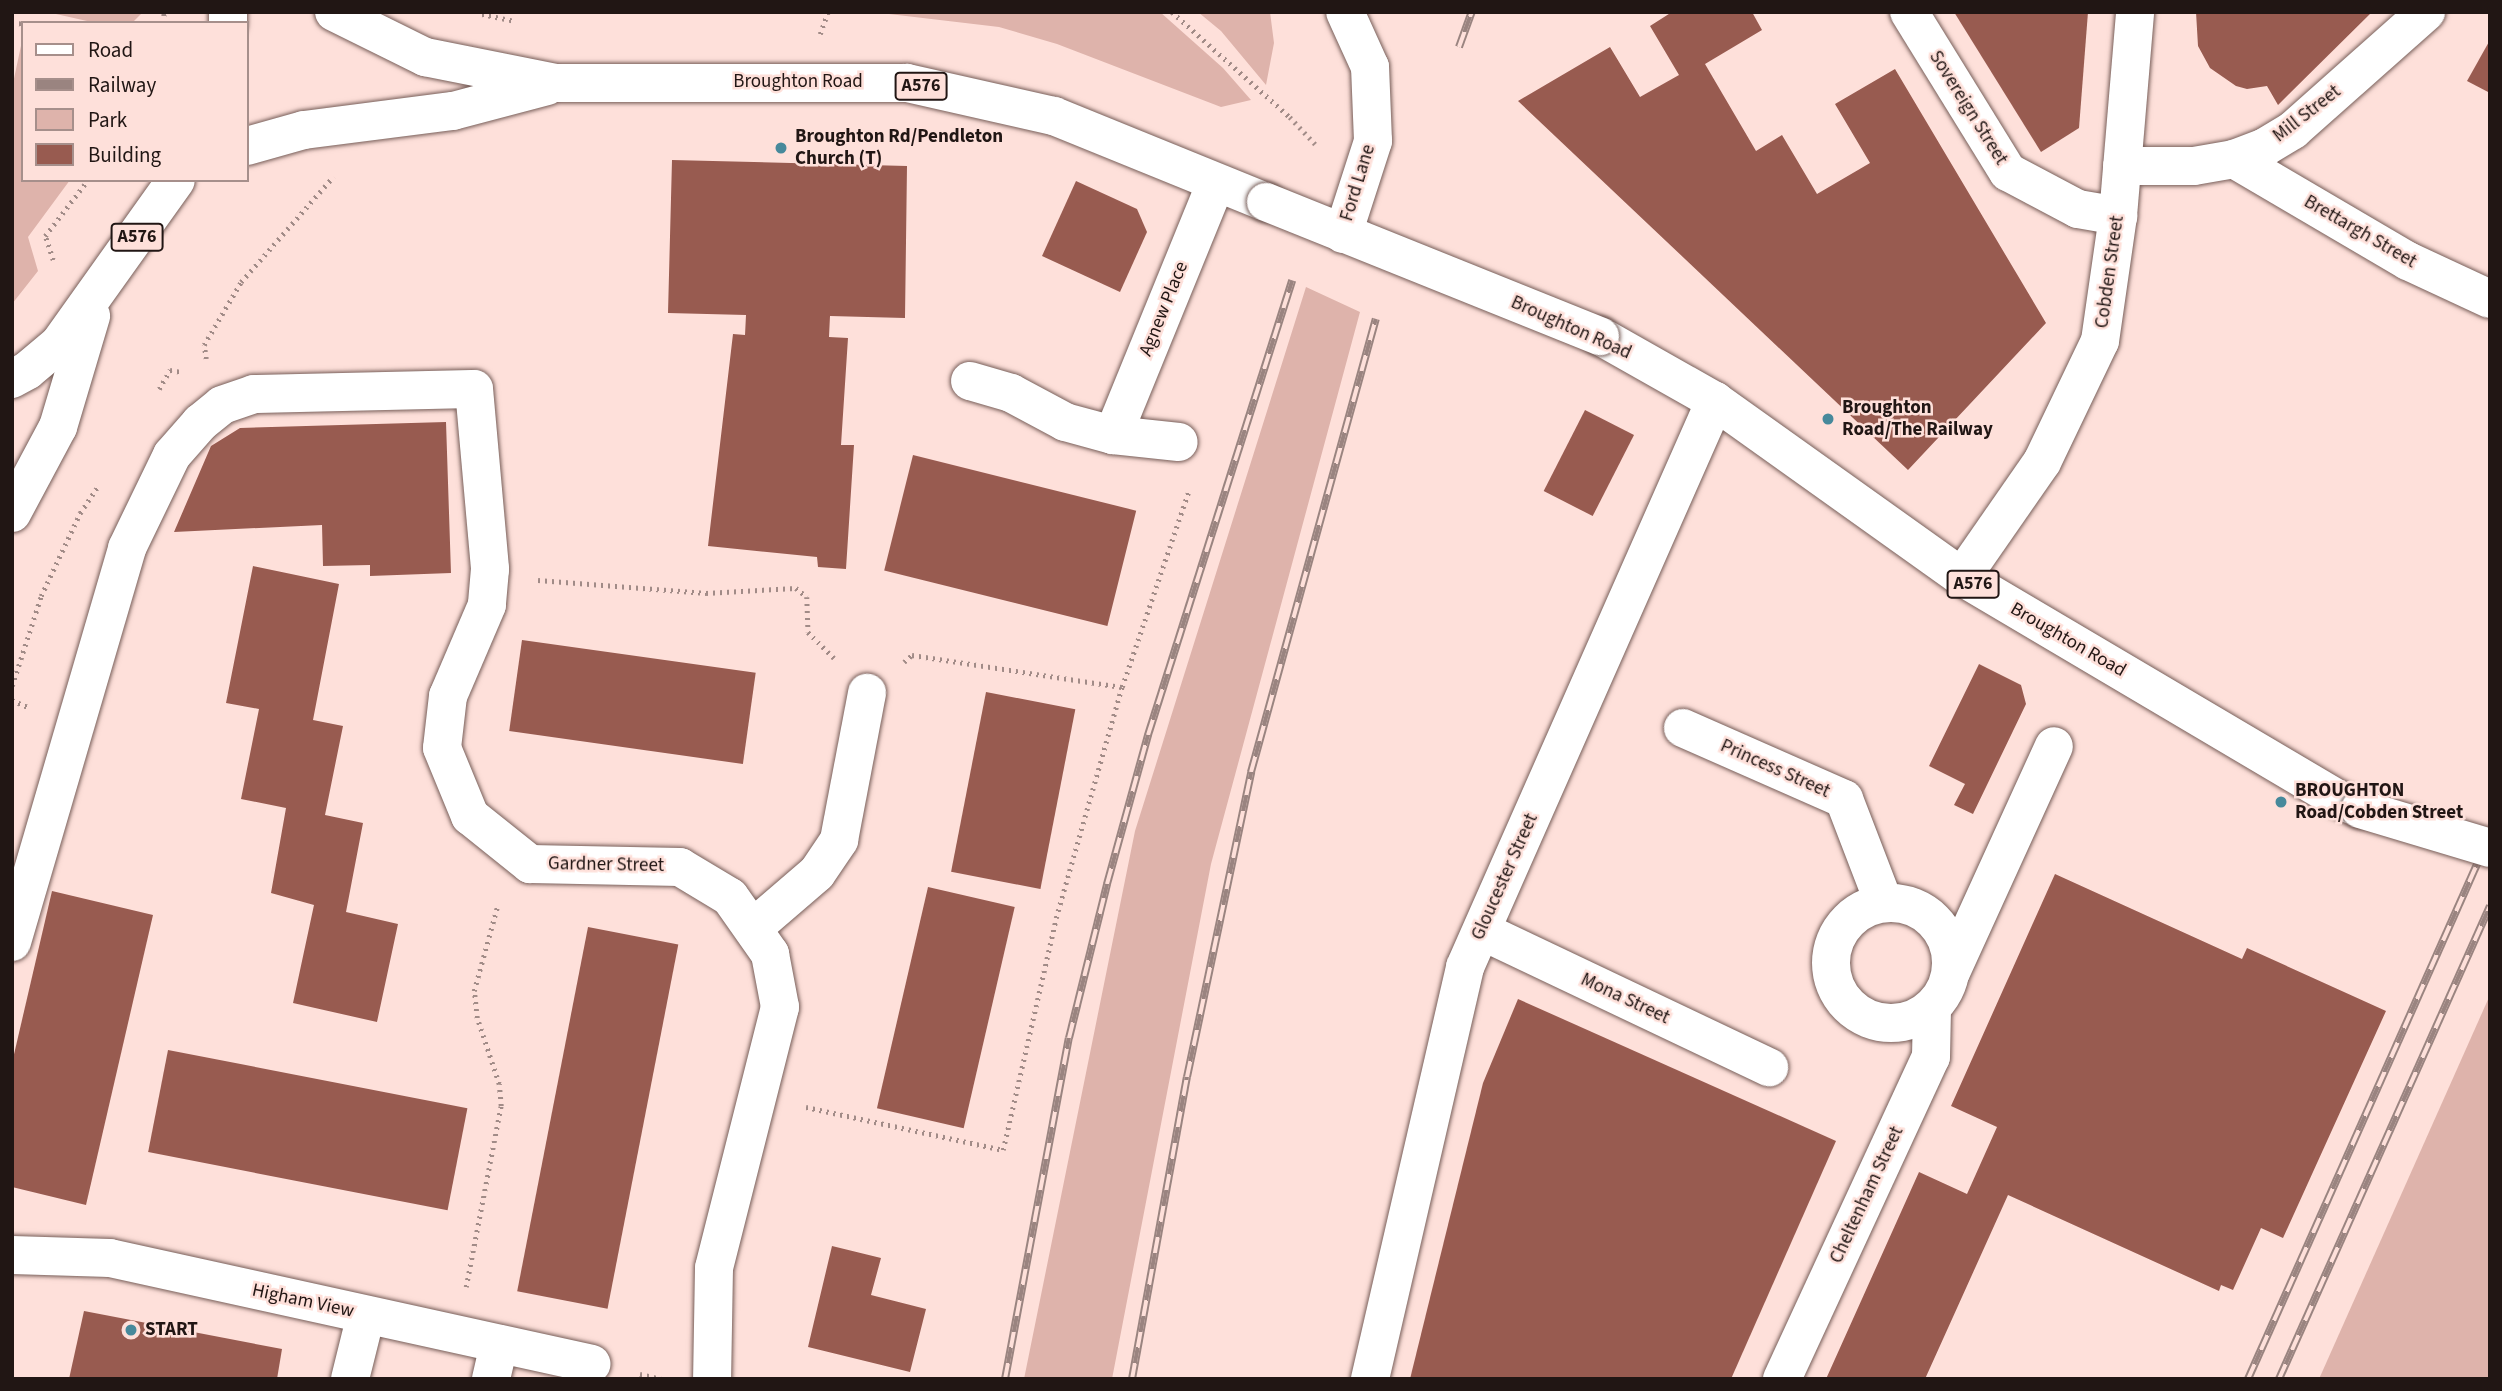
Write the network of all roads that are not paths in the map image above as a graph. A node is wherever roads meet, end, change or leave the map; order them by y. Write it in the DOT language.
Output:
graph roads {
  1 [pos="334,12"];
  2 [pos="1345,12"];
  3 [pos="1909,12"];
  4 [pos="2136,12"];
  5 [pos="2427,12"];
  6 [pos="556,83"];
  7 [pos="248,146"];
  8 [pos="2234,159"];
  9 [pos="2122,166"];
  10 [pos="175,182"];
  11 [pos="1216,183"];
  12 [pos="2118,216"];
  13 [pos="1343,234"];
  14 [pos="97,294"];
  15 [pos="2490,299"];
  16 [pos="12,379"];
  17 [pos="970,381"];
  18 [pos="1715,401"];
  19 [pos="1113,435"];
  20 [pos="1179,443"];
  21 [pos="12,513"];
  22 [pos="1962,577"];
  23 [pos="867,693"];
  24 [pos="1683,728"];
  25 [pos="2054,746"];
  26 [pos="2490,848"];
  27 [pos="1884,903"];
  28 [pos="753,928"];
  29 [pos="1482,931"];
  30 [pos="12,942"];
  31 [pos="1951,971"];
  32 [pos="1932,1008"];
  33 [pos="1769,1067"];
  34 [pos="12,1255"];
  35 [pos="366,1315"];
  36 [pos="495,1361"];
  37 [pos="591,1364"];
  38 [pos="350,1379"];
  39 [pos="712,1379"];
  40 [pos="1370,1379"];
  41 [pos="1782,1379"];
  1 -- 6 [label="main road, Broughton Road / A576"];
  2 -- 13 [label="main road, Ford Lane, bridge"];
  3 -- 12 [label="main road, Sovereign Street"];
  4 -- 9 [label="main road, Cobden Street"];
  5 -- 8 [label="main road, Mill Street"];
  6 -- 7 [label="main road, Broughton Road / A576"];
  6 -- 11 [label="main road, Broughton Road / A576"];
  8 -- 9 [label="main road, Mill Street"];
  8 -- 15 [label="main road, Brettargh Street"];
  9 -- 12 [label="main road, Cobden Street"];
  10 -- 14 [label="main road, A576"];
  11 -- 13 [label="main road, Broughton Road / A576, bridge"];
  11 -- 19 [label="main road, Agnew Place"];
  12 -- 22 [label="main road, Cobden Street"];
  13 -- 18 [label="main road, Broughton Road / A576, bridge"];
  14 -- 16 [label="main road, A576"];
  14 -- 21 [label="main road"];
  17 -- 19 [label="main road"];
  18 -- 22 [label="main road, Broughton Road / A576"];
  18 -- 29 [label="main road, Gloucester Street"];
  19 -- 20 [label="main road"];
  22 -- 26 [label="main road, Broughton Road / A576, bridge"];
  23 -- 28 [label="main road"];
  24 -- 27 [label="main road, Princess Street"];
  25 -- 31 [label="main road"];
  27 -- 31 [label="main road"];
  27 -- 32 [label="main road"];
  28 -- 30 [label="main road, Gardner Street"];
  28 -- 39 [label="main road, Gardner Street"];
  29 -- 33 [label="main road, Mona Street"];
  29 -- 40 [label="main road, Gloucester Street"];
  31 -- 32 [label="main road"];
  32 -- 41 [label="main road, Cheltenham Street"];
  34 -- 35 [label="main road, Higham View"];
  35 -- 36 [label="main road, Higham View"];
  35 -- 38 [label="main road"];
  36 -- 37 [label="main road, Higham View"];
}
